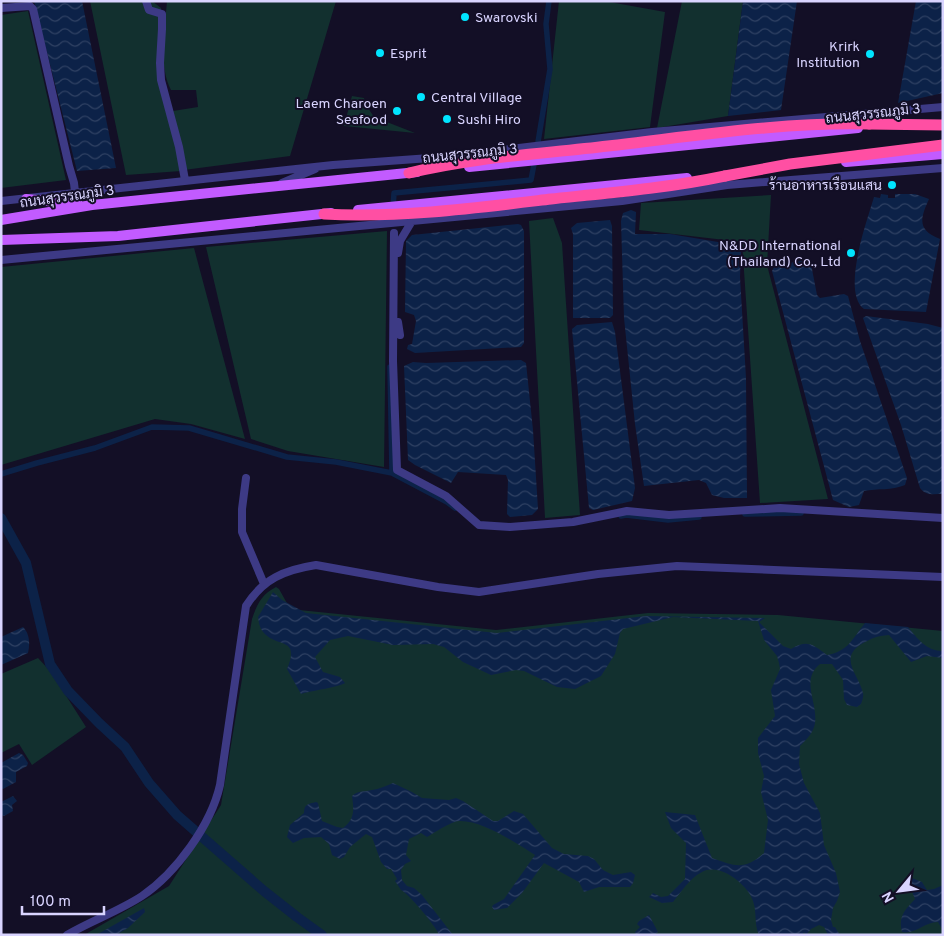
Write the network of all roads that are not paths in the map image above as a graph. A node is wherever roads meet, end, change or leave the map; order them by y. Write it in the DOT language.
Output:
graph roads {
  1 [pos="146,1"];
  2 [pos="1,8"];
  3 [pos="943,107"];
  4 [pos="943,120"];
  5 [pos="943,125"];
  6 [pos="943,144"];
  7 [pos="546,152"];
  8 [pos="526,154"];
  9 [pos="943,154"];
  10 [pos="322,166"];
  11 [pos="943,168"];
  12 [pos="409,173"];
  13 [pos="185,180"];
  14 [pos="278,185"];
  15 [pos="75,192"];
  16 [pos="26,199"];
  17 [pos="1,202"];
  18 [pos="92,205"];
  19 [pos="324,214"];
  20 [pos="386,215"];
  21 [pos="406,215"];
  22 [pos="1,220"];
  23 [pos="394,233"];
  24 [pos="1,240"];
  25 [pos="1,260"];
  26 [pos="400,335"];
  27 [pos="246,478"];
  28 [pos="943,518"];
  29 [pos="943,577"];
  30 [pos="264,584"];
  31 [pos="67,935"];
  1 -- 13 [label="street"];
  2 -- 15 [label="street"];
  3 -- 7 [label="street"];
  4 -- 7 [label="main road, ถนนสุวรรณภูมิ 3"];
  5 -- 7 [label="highway, bridge"];
  6 -- 21 [label="highway, bridge"];
  7 -- 8 [label="highway"];
  8 -- 10 [label="street"];
  8 -- 12 [label="highway"];
  9 -- 21 [label="main road"];
  10 -- 13 [label="street"];
  10 -- 14 [label="street"];
  11 -- 21 [label="street"];
  12 -- 14 [label="main road, ถนนสุวรรณภูมิ 3"];
  13 -- 15 [label="street"];
  14 -- 18 [label="main road, ถนนสุวรรณภูมิ 3"];
  15 -- 16 [label="street"];
  16 -- 17 [label="street"];
  16 -- 18 [label="main road"];
  18 -- 22 [label="main road, ถนนสุวรรณภูมิ 3"];
  19 -- 20 [label="highway"];
  19 -- 24 [label="main road"];
  20 -- 21 [label="highway"];
  20 -- 25 [label="street"];
  21 -- 26 [label="street"];
  23 -- 28 [label="street"];
  27 -- 30 [label="street"];
  29 -- 30 [label="street"];
  30 -- 31 [label="street"];
}
